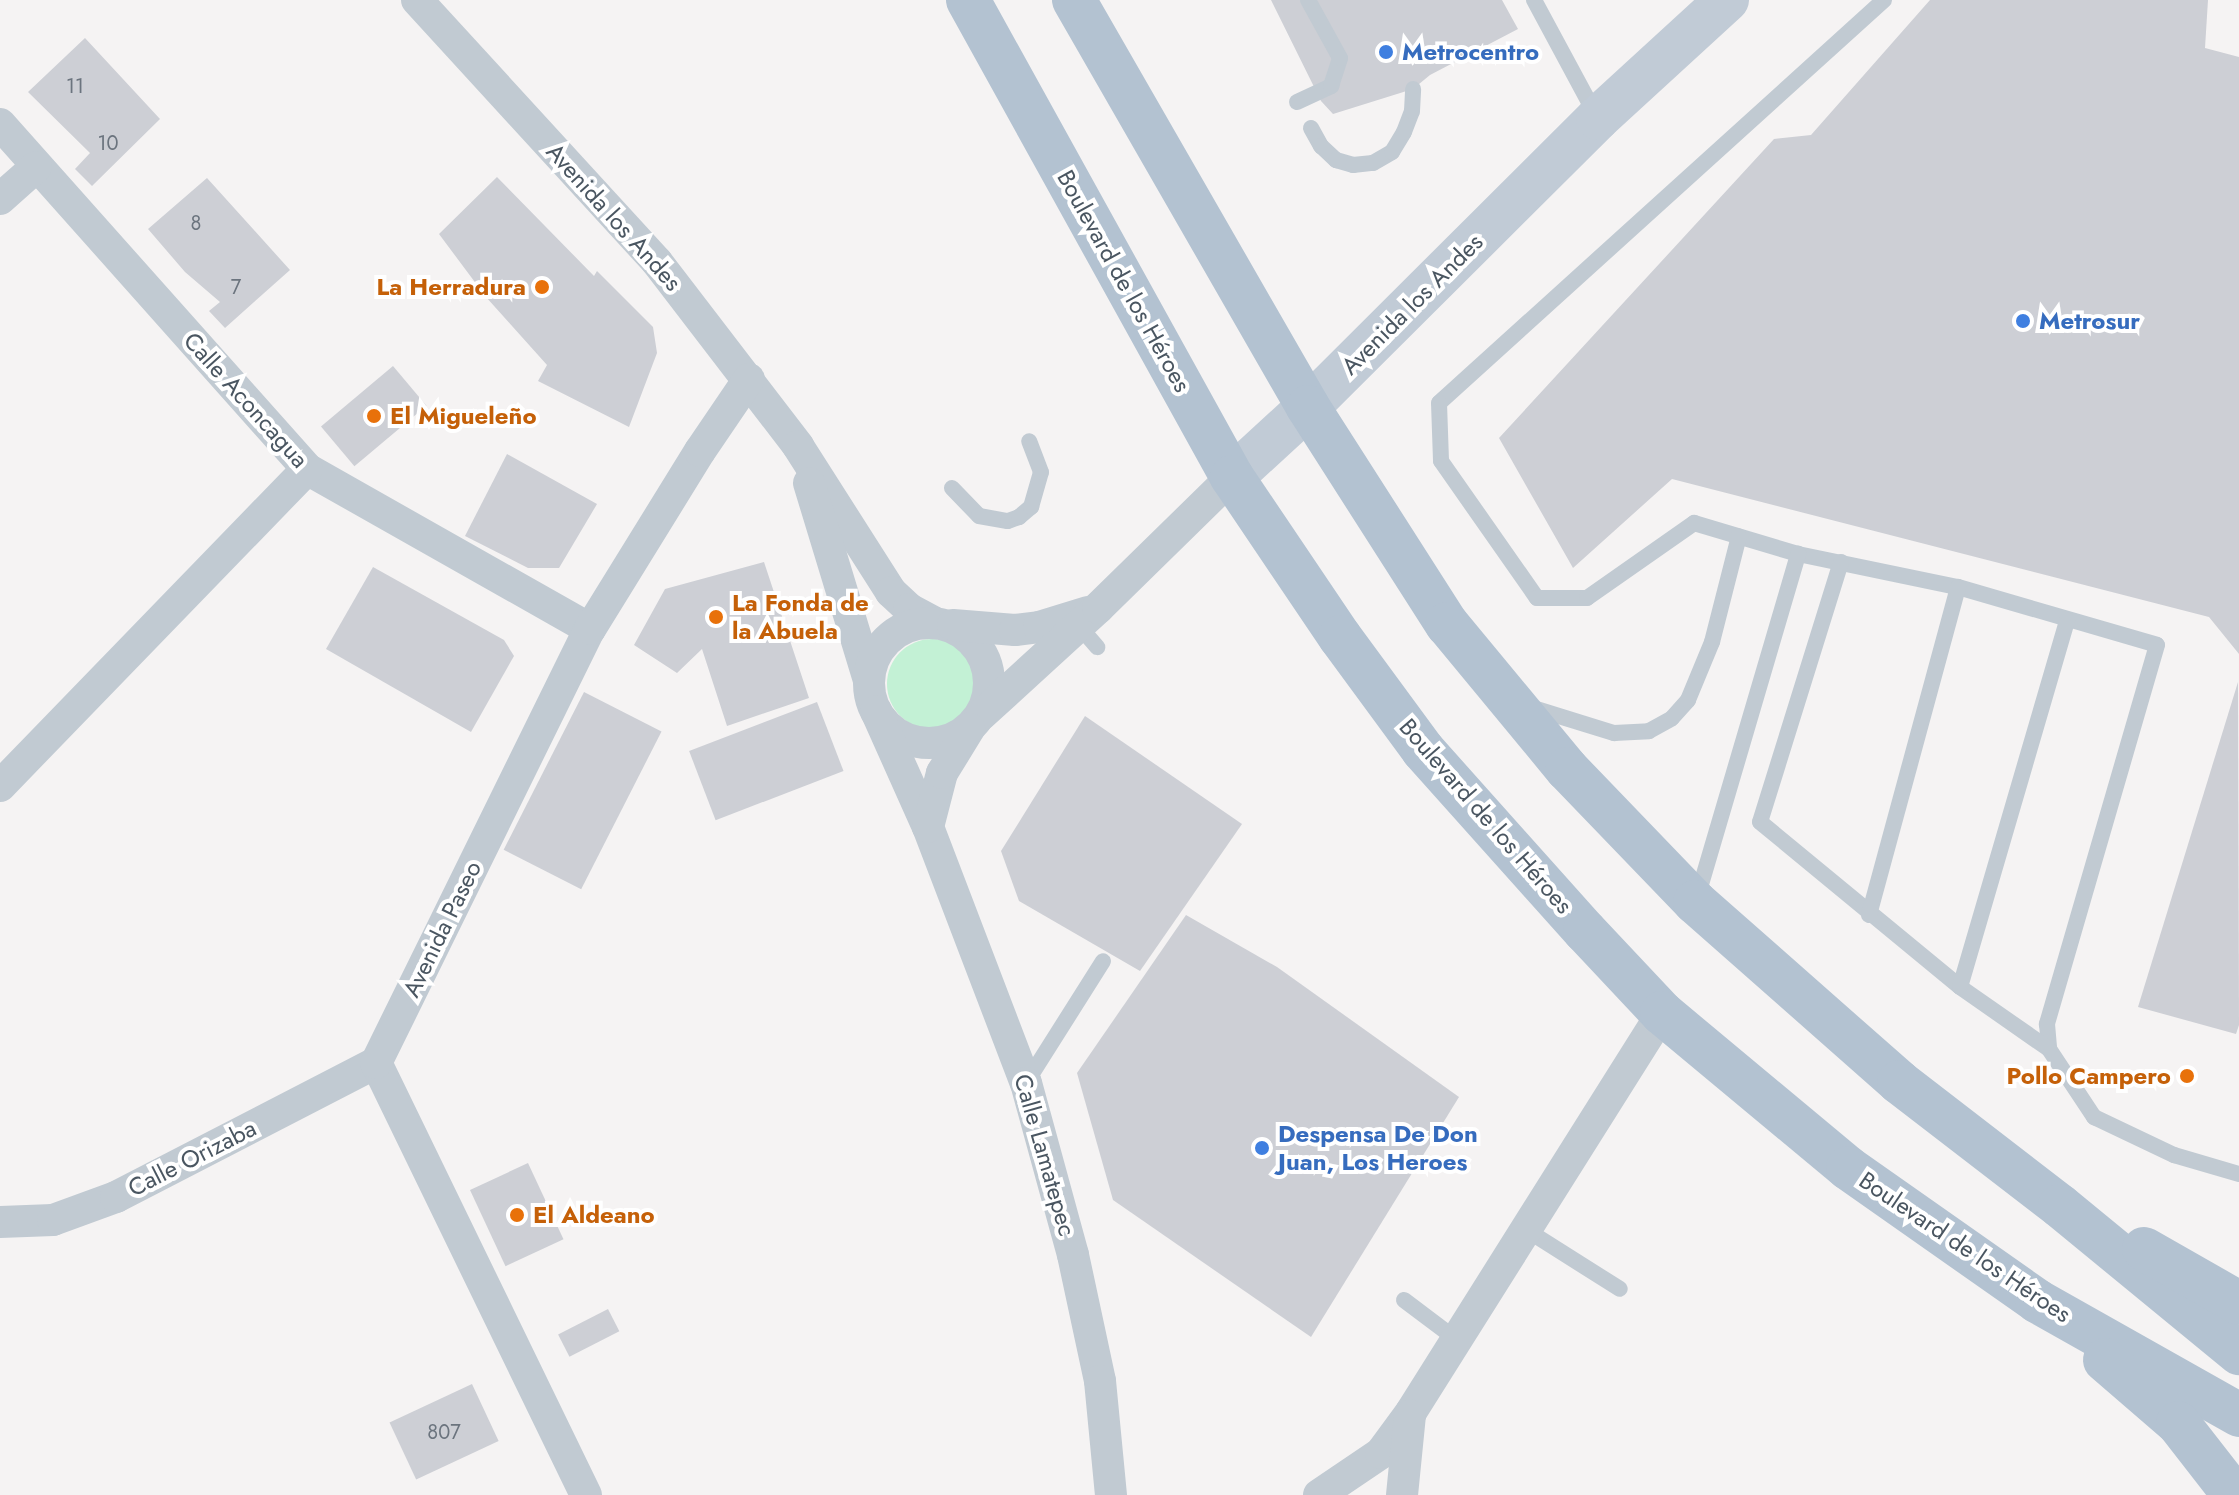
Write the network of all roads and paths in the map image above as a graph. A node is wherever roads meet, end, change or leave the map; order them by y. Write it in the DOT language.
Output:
graph roads {
  1 [pos="417,0"];
  2 [pos="968,0"];
  3 [pos="1074,0"];
  4 [pos="1308,0"];
  5 [pos="1534,0"];
  6 [pos="1727,0"];
  7 [pos="1884,0"];
  8 [pos="1413,89"];
  9 [pos="1297,102"];
  10 [pos="1598,118"];
  11 [pos="0,124"];
  12 [pos="1311,128"];
  13 [pos="36,167"];
  14 [pos="0,199"];
  15 [pos="749,379"];
  16 [pos="1308,407"];
  17 [pos="1029,441"];
  18 [pos="798,446"];
  19 [pos="307,469"];
  20 [pos="1232,477"];
  21 [pos="952,488"];
  22 [pos="1739,536"];
  23 [pos="1798,554"];
  24 [pos="1841,562"];
  25 [pos="1958,587"];
  26 [pos="2067,620"];
  27 [pos="939,623"];
  28 [pos="1092,627"];
  29 [pos="590,629"];
  30 [pos="873,695"];
  31 [pos="1509,699"];
  32 [pos="974,723"];
  33 [pos="0,786"];
  34 [pos="928,827"];
  35 [pos="1695,902"];
  36 [pos="1869,915"];
  37 [pos="1103,961"];
  38 [pos="1960,987"];
  39 [pos="1662,1013"];
  40 [pos="2049,1049"];
  41 [pos="376,1063"];
  42 [pos="1026,1083"];
  43 [pos="2239,1174"];
  44 [pos="2060,1206"];
  45 [pos="0,1222"];
  46 [pos="1525,1229"];
  47 [pos="1620,1289"];
  48 [pos="1404,1300"];
  49 [pos="2037,1301"];
  50 [pos="2239,1303"];
  51 [pos="1456,1339"];
  52 [pos="2239,1353"];
  53 [pos="2224,1406"];
  54 [pos="1411,1412"];
  55 [pos="586,1495"];
  56 [pos="1111,1495"];
  57 [pos="1319,1495"];
  58 [pos="1402,1495"];
  59 [pos="2234,1495"];
  1 -- 15 [label="street, Avenida los Andes"];
  2 -- 20 [label="main road, Boulevard de los Héroes"];
  3 -- 16 [label="main road"];
  4 -- 9 [label="lane"];
  5 -- 10 [label="lane"];
  6 -- 10 [label="street, Avenida los Andes"];
  7 -- 22 [label="lane"];
  8 -- 12 [label="lane"];
  10 -- 16 [label="street, Avenida los Andes"];
  11 -- 13 [label="street, Calle Aconcagua"];
  13 -- 14 [label="street"];
  13 -- 19 [label="street, Calle Aconcagua"];
  15 -- 18 [label="street, Avenida los Andes"];
  15 -- 29 [label="street, Avenida Paseo"];
  16 -- 20 [label="street, Avenida los Andes"];
  16 -- 31 [label="main road"];
  17 -- 21 [label="lane"];
  18 -- 27 [label="street, Avenida los Andes"];
  18 -- 30 [label="street, Avenida los Andes"];
  19 -- 29 [label="street, Calle Aconcagua"];
  19 -- 33 [label="street"];
  20 -- 28 [label="street, Avenida los Andes"];
  20 -- 39 [label="main road, Boulevard de los Héroes"];
  22 -- 23 [label="lane"];
  22 -- 31 [label="lane"];
  23 -- 24 [label="lane"];
  23 -- 35 [label="lane"];
  24 -- 25 [label="lane"];
  24 -- 36 [label="lane"];
  25 -- 26 [label="lane"];
  25 -- 36 [label="lane"];
  26 -- 38 [label="lane"];
  26 -- 40 [label="lane"];
  27 -- 28 [label="street, Avenida los Andes"];
  27 -- 30 [label="street"];
  27 -- 32 [label="street"];
  28 -- 32 [label="street, Avenida los Andes"];
  29 -- 41 [label="street, Avenida Paseo"];
  30 -- 32 [label="street"];
  30 -- 34 [label="street, Calle Lamatepec"];
  31 -- 35 [label="main road"];
  32 -- 34 [label="street"];
  34 -- 42 [label="street, Calle Lamatepec"];
  35 -- 44 [label="main road"];
  36 -- 38 [label="lane"];
  37 -- 42 [label="lane"];
  38 -- 40 [label="lane"];
  39 -- 46 [label="street"];
  39 -- 49 [label="main road, Boulevard de los Héroes"];
  40 -- 43 [label="lane"];
  41 -- 45 [label="street, Calle Orizaba"];
  41 -- 55 [label="street"];
  42 -- 56 [label="street, Calle Lamatepec"];
  44 -- 50 [label="main road"];
  44 -- 52 [label="main road"];
  46 -- 47 [label="lane"];
  46 -- 51 [label="street"];
  48 -- 51 [label="lane"];
  49 -- 53 [label="main road, Boulevard de los Héroes"];
  49 -- 59 [label="main road"];
  51 -- 54 [label="street"];
  54 -- 57 [label="street"];
  54 -- 58 [label="street"];
}
